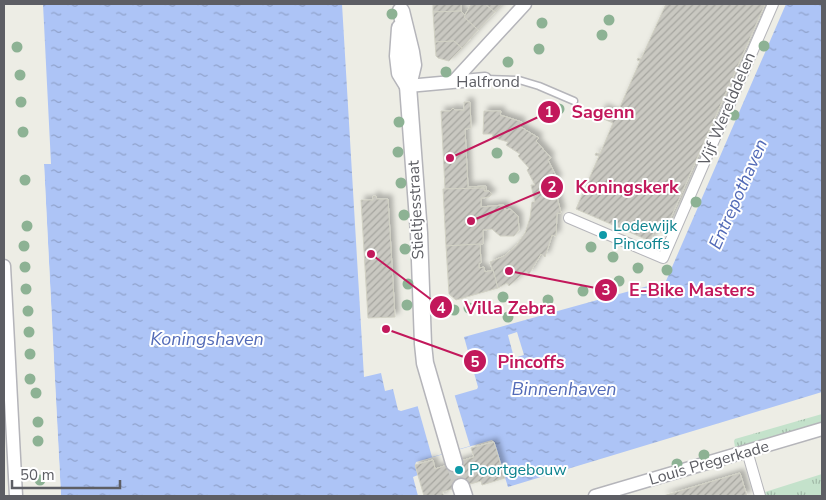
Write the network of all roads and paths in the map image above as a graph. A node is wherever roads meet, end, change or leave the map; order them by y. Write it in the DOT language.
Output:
graph roads {
  1 [pos="524,4"];
  2 [pos="773,4"];
  3 [pos="400,8"];
  4 [pos="485,79"];
  5 [pos="454,82"];
  6 [pos="408,86"];
  7 [pos="574,100"];
  8 [pos="569,218"];
  9 [pos="4,266"];
  10 [pos="4,272"];
  11 [pos="7,389"];
  12 [pos="822,429"];
  13 [pos="747,451"];
  14 [pos="452,457"];
  15 [pos="16,496"];
  16 [pos="595,496"];
  17 [pos="760,496"];
  1 -- 5 [label="street"];
  2 -- 8 [label="street, Vijf Werelddelen"];
  3 -- 6 [label="street, Stieltjesstraat"];
  4 -- 5 [label="street, Halfrond"];
  4 -- 7 [label="lane, Halfrond"];
  5 -- 6 [label="street, Halfrond"];
  6 -- 14 [label="street, Stieltjesstraat"];
  9 -- 10 [label="street"];
  10 -- 11 [label="street"];
  11 -- 15 [label="street"];
  12 -- 13 [label="street, Louis Pregerkade"];
  13 -- 16 [label="street, Louis Pregerkade"];
  13 -- 17 [label="street"];
}
